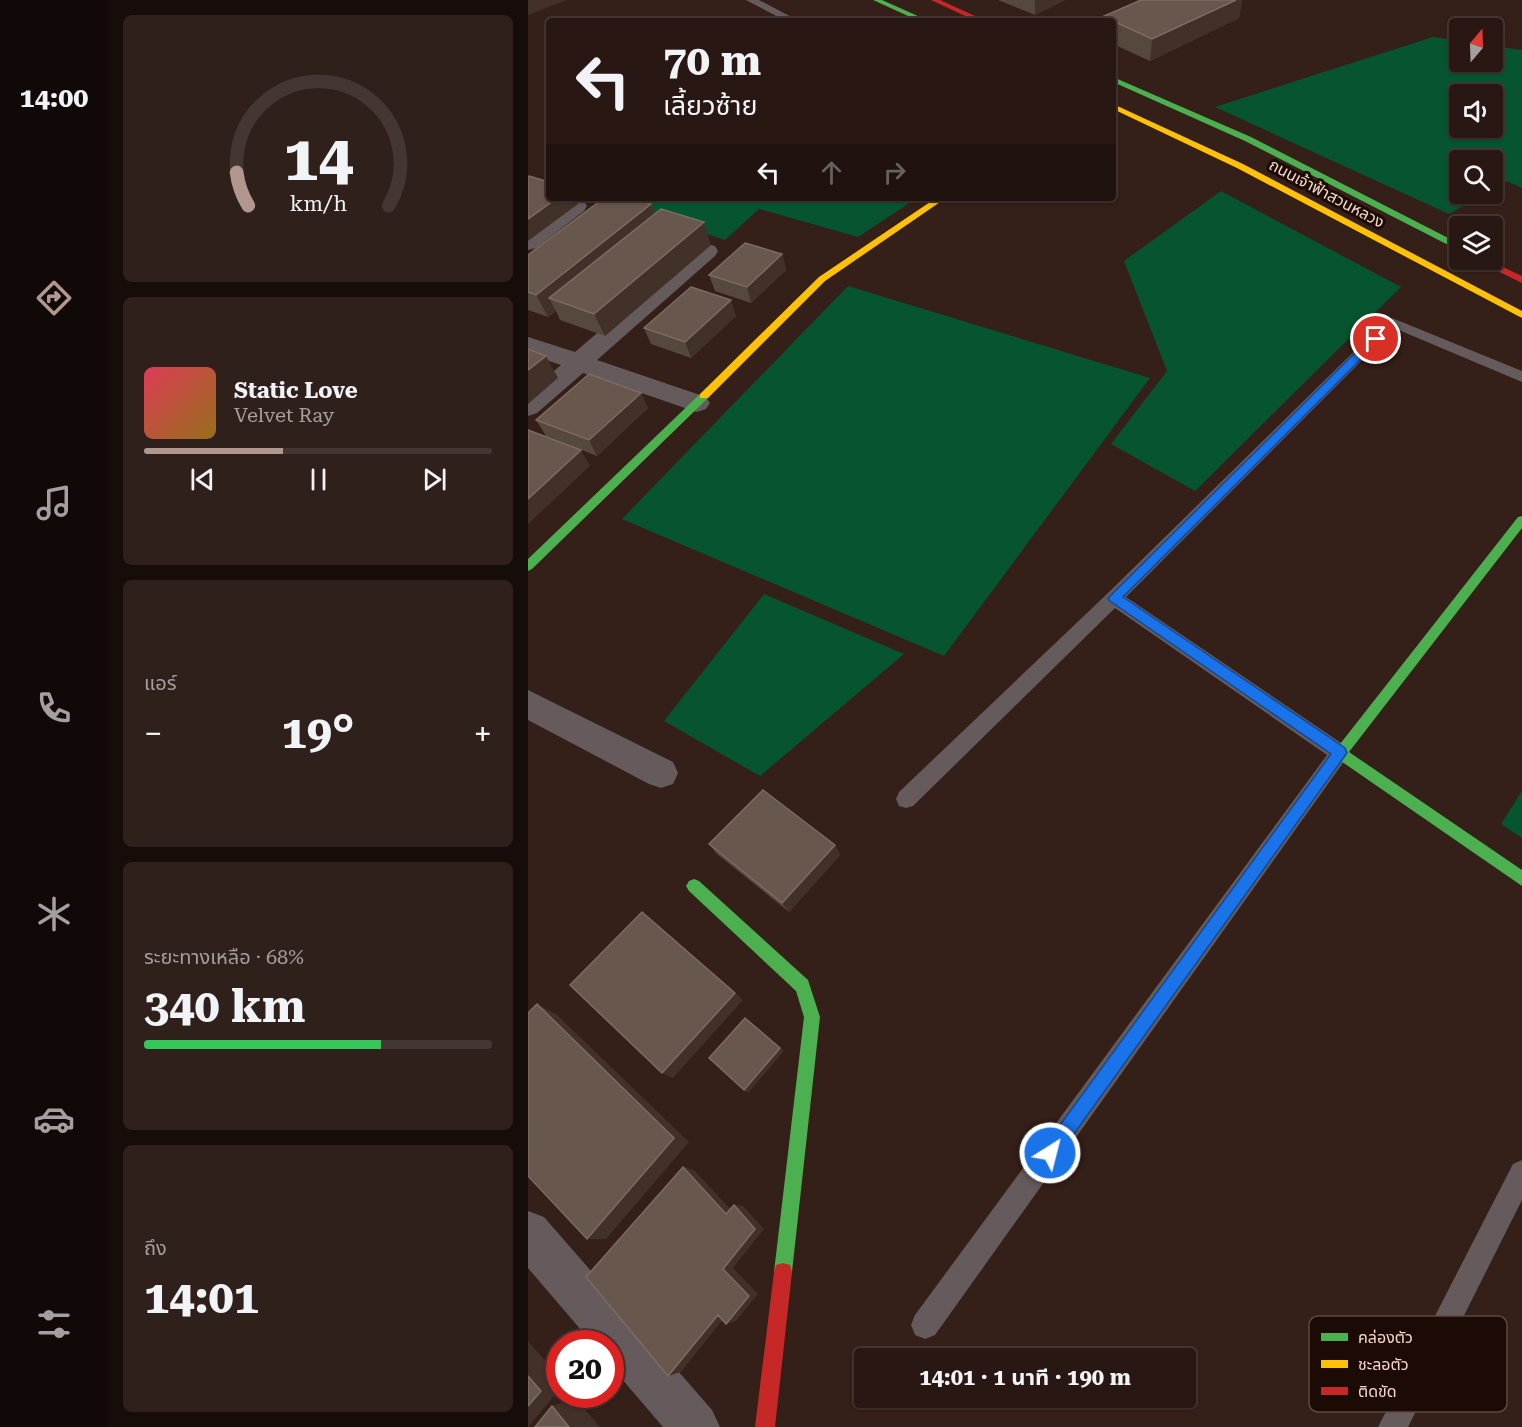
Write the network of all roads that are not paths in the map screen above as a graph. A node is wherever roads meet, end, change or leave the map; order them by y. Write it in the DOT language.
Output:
graph roads {
  1 [pos="752,0"];
  2 [pos="876,0"];
  3 [pos="934,0"];
  4 [pos="788,18"];
  5 [pos="918,18"];
  6 [pos="975,18"];
  7 [pos="1116,80"];
  8 [pos="1116,107"];
  9 [pos="938,201"];
  10 [pos="576,206"];
  11 [pos="1449,242"];
  12 [pos="528,243"];
  13 [pos="707,251"];
  14 [pos="1502,270"];
  15 [pos="1522,280"];
  16 [pos="1522,315"];
  17 [pos="528,345"];
  18 [pos="579,362"];
  19 [pos="1522,377"];
  20 [pos="698,403"];
  21 [pos="528,407"];
  22 [pos="1522,520"];
  23 [pos="528,566"];
  24 [pos="1114,598"];
  25 [pos="528,704"];
  26 [pos="1340,753"];
  27 [pos="661,773"];
  28 [pos="906,799"];
  29 [pos="1522,879"];
  30 [pos="694,886"];
  31 [pos="1522,1173"];
  32 [pos="528,1233"];
  33 [pos="1449,1316"];
  34 [pos="925,1325"];
  35 [pos="1401,1412"];
  36 [pos="694,1427"];
  37 [pos="765,1427"];
  38 [pos="1393,1427"];
  1 -- 4 [label="lane"];
  2 -- 5 [label="street"];
  3 -- 6 [label="street"];
  7 -- 11 [label="street, ถนนเจ้าฟ้าสวนหลวง"];
  8 -- 16 [label="street, ถนนเจ้าฟ้าสวนหลวง"];
  9 -- 20 [label="street"];
  10 -- 12 [label="street"];
  13 -- 18 [label="street"];
  14 -- 15 [label="street"];
  17 -- 18 [label="street"];
  18 -- 20 [label="street"];
  18 -- 21 [label="street"];
  19 -- 24 [label="lane"];
  20 -- 23 [label="street"];
  22 -- 26 [label="street"];
  24 -- 26 [label="lane"];
  24 -- 28 [label="lane"];
  25 -- 27 [label="street"];
  26 -- 29 [label="street"];
  26 -- 34 [label="lane"];
  30 -- 37 [label="street"];
  31 -- 33 [label="lane"];
  32 -- 36 [label="street"];
  35 -- 38 [label="lane"];
}
